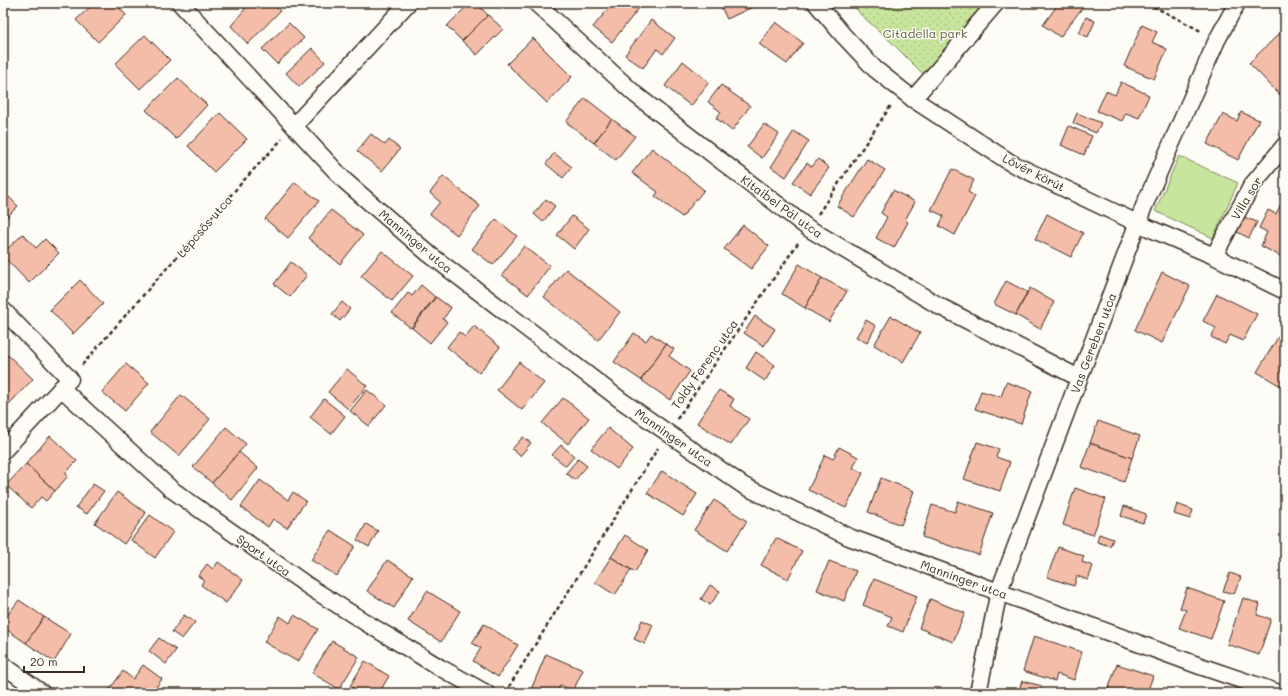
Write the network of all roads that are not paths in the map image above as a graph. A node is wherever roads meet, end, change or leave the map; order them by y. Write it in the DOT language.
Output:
graph roads {
  1 [pos="180,3"];
  2 [pos="408,3"];
  3 [pos="536,3"];
  4 [pos="816,3"];
  5 [pos="996,3"];
  6 [pos="1237,3"];
  7 [pos="907,95"];
  8 [pos="294,126"];
  9 [pos="1285,145"];
  10 [pos="1138,223"];
  11 [pos="1214,256"];
  12 [pos="1285,291"];
  13 [pos="3,310"];
  14 [pos="1079,378"];
  15 [pos="65,384"];
  16 [pos="3,451"];
  17 [pos="999,591"];
  18 [pos="3,665"];
  19 [pos="42,693"];
  20 [pos="486,693"];
  21 [pos="978,693"];
  22 [pos="1279,693"];
  1 -- 8 [label="street, Manninger utca"];
  2 -- 8 [label="street"];
  3 -- 14 [label="street, Kitaibel Pál utca"];
  4 -- 7 [label="street, Lővér körút"];
  5 -- 7 [label="street"];
  6 -- 10 [label="street, Vas Gereben utca"];
  7 -- 10 [label="street, Lővér körút"];
  8 -- 17 [label="street, Manninger utca"];
  9 -- 11 [label="street, Villa sor"];
  10 -- 11 [label="street, Lővér körút"];
  10 -- 14 [label="street, Vas Gereben utca"];
  11 -- 12 [label="street, Lővér körút"];
  13 -- 15 [label="street, Sport utca"];
  14 -- 17 [label="street, Vas Gereben utca"];
  15 -- 16 [label="street"];
  15 -- 20 [label="street, Sport utca"];
  17 -- 21 [label="street, Vas Gereben utca"];
  17 -- 22 [label="street, Manninger utca"];
  18 -- 19 [label="street"];
}
